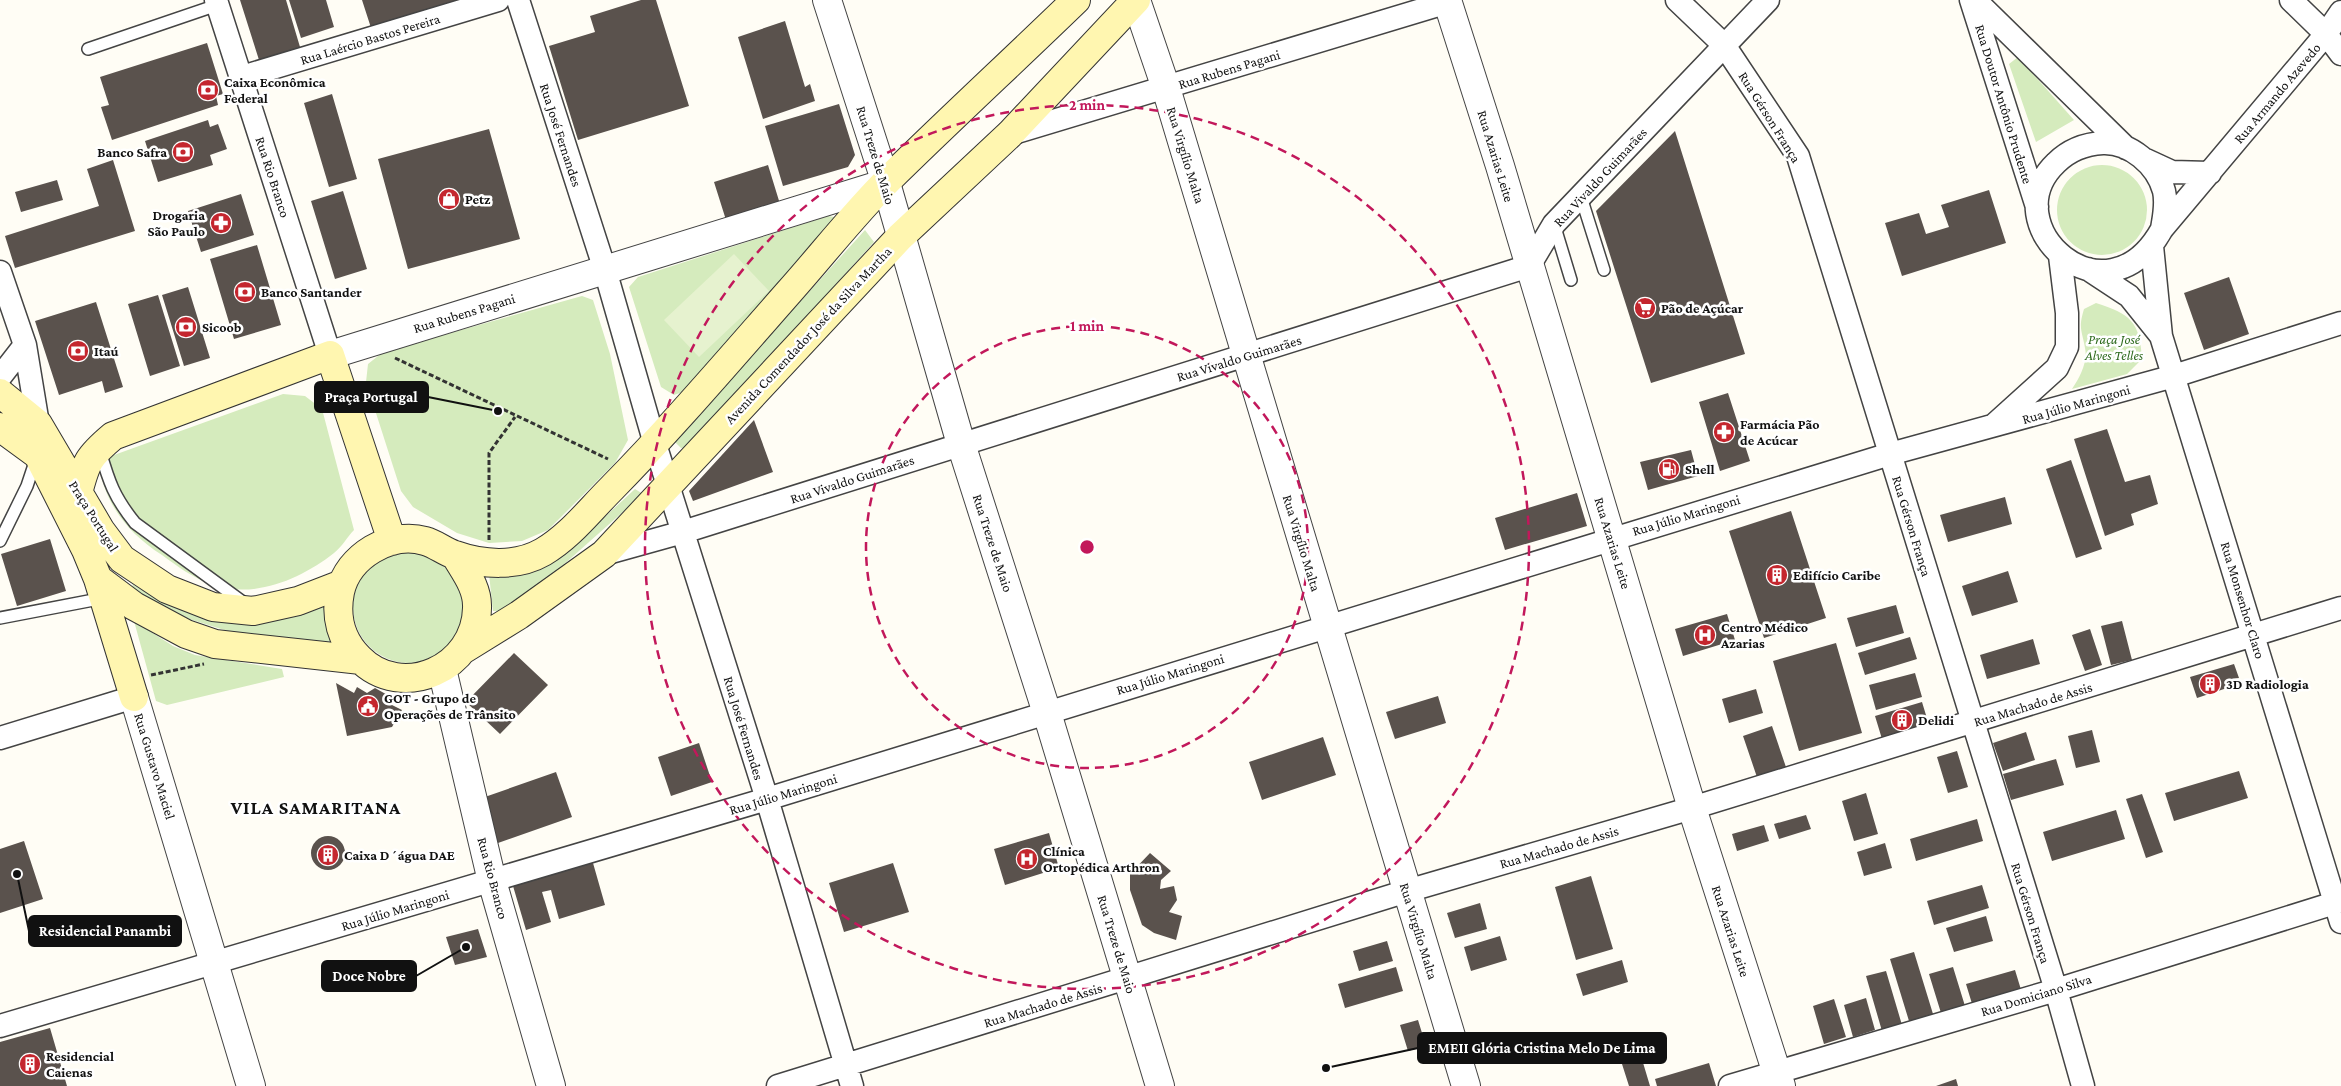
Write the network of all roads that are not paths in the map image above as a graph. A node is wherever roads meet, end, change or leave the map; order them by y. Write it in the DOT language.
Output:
graph roads {
  1 [pos="498,0"];
  2 [pos="518,0"];
  3 [pos="827,0"];
  4 [pos="1076,0"];
  5 [pos="1108,0"];
  6 [pos="1136,0"];
  7 [pos="1677,0"];
  8 [pos="1768,0"];
  9 [pos="1973,0"];
  10 [pos="2291,0"];
  11 [pos="1448,1"];
  12 [pos="216,2"];
  13 [pos="2341,12"];
  14 [pos="2333,32"];
  15 [pos="1724,45"];
  16 [pos="88,49"];
  17 [pos="2341,54"];
  18 [pos="242,77"];
  19 [pos="1166,88"];
  20 [pos="1010,134"];
  21 [pos="2135,153"];
  22 [pos="2210,173"];
  23 [pos="886,183"];
  24 [pos="1581,197"];
  25 [pos="2037,208"];
  26 [pos="1554,224"];
  27 [pos="900,236"];
  28 [pos="2157,237"];
  29 [pos="2060,256"];
  30 [pos="1529,266"];
  31 [pos="2088,269"];
  32 [pos="605,270"];
  33 [pos="1604,270"];
  34 [pos="0,272"];
  35 [pos="1571,280"];
  36 [pos="2341,323"];
  37 [pos="2161,336"];
  38 [pos="25,345"];
  39 [pos="330,355"];
  40 [pos="1246,356"];
  41 [pos="2174,376"];
  42 [pos="0,377"];
  43 [pos="0,393"];
  44 [pos="38,424"];
  45 [pos="0,427"];
  46 [pos="1990,428"];
  47 [pos="655,444"];
  48 [pos="961,444"];
  49 [pos="99,448"];
  50 [pos="1890,454"];
  51 [pos="38,455"];
  52 [pos="669,485"];
  53 [pos="78,493"];
  54 [pos="683,532"];
  55 [pos="1611,538"];
  56 [pos="392,540"];
  57 [pos="0,541"];
  58 [pos="604,554"];
  59 [pos="455,555"];
  60 [pos="342,584"];
  61 [pos="101,588"];
  62 [pos="2341,608"];
  63 [pos="253,610"];
  64 [pos="0,618"];
  65 [pos="1327,625"];
  66 [pos="2254,636"];
  67 [pos="464,649"];
  68 [pos="361,660"];
  69 [pos="442,668"];
  70 [pos="131,688"];
  71 [pos="1047,713"];
  72 [pos="1972,723"];
  73 [pos="0,738"];
  74 [pos="767,799"];
  75 [pos="1692,808"];
  76 [pos="492,881"];
  77 [pos="1406,891"];
  78 [pos="2339,908"];
  79 [pos="214,963"];
  80 [pos="1128,979"];
  81 [pos="2056,990"];
  82 [pos="0,1026"];
  83 [pos="846,1064"];
  84 [pos="1779,1079"];
  85 [pos="251,1086"];
  86 [pos="552,1086"];
  87 [pos="778,1086"];
  88 [pos="852,1086"];
  89 [pos="1160,1086"];
  90 [pos="1466,1086"];
  91 [pos="1730,1086"];
  92 [pos="2083,1086"];
  1 -- 18 [label="street, Rua Laércio Bastos Pereira"];
  2 -- 32 [label="street, Rua José Fernandes"];
  3 -- 23 [label="street, Rua Treze de Maio"];
  4 -- 23 [label="main road"];
  5 -- 6 [label="main road"];
  6 -- 19 [label="street, Rua Virgílio Malta"];
  6 -- 20 [label="main road, Avenida Comendador José da Silva Martha"];
  7 -- 15 [label="street, Rua Gérson França"];
  8 -- 15 [label="street, Rua Vivaldo Guimarães"];
  9 -- 21 [label="street, Rua Doutor Antônio Prudente"];
  9 -- 25 [label="street, Rua Doutor Antônio Prudente"];
  10 -- 14 [label="street"];
  11 -- 19 [label="street, Rua Rubens Pagani"];
  11 -- 30 [label="street, Rua Azarias Leite"];
  12 -- 16 [label="lane"];
  12 -- 18 [label="street, Rua Rio Branco"];
  13 -- 14 [label="street, Rua Armando Azevedo"];
  14 -- 17 [label="street"];
  14 -- 22 [label="street, Rua Armando Azevedo"];
  15 -- 24 [label="street, Rua Vivaldo Guimarães"];
  15 -- 50 [label="street, Rua Gérson França"];
  18 -- 39 [label="street, Rua Rio Branco"];
  19 -- 20 [label="street, Rua Rubens Pagani"];
  19 -- 40 [label="street, Rua Virgílio Malta"];
  20 -- 27 [label="main road, Avenida Comendador José da Silva Martha"];
  21 -- 22 [label="street"];
  21 -- 25 [label="street"];
  21 -- 28 [label="street"];
  22 -- 28 [label="street, Rua Armando Azevedo"];
  23 -- 27 [label="street, Rua Treze de Maio"];
  23 -- 32 [label="street, Rua Rubens Pagani"];
  23 -- 47 [label="main road"];
  24 -- 26 [label="street, Rua Vivaldo Guimarães"];
  24 -- 33 [label="lane"];
  25 -- 29 [label="street"];
  26 -- 30 [label="street, Rua Vivaldo Guimarães"];
  26 -- 35 [label="lane"];
  27 -- 48 [label="street, Rua Treze de Maio"];
  27 -- 52 [label="main road, Avenida Comendador José da Silva Martha"];
  28 -- 31 [label="street"];
  28 -- 37 [label="street"];
  29 -- 31 [label="street"];
  29 -- 46 [label="street"];
  30 -- 40 [label="street, Rua Vivaldo Guimarães"];
  30 -- 55 [label="street, Rua Azarias Leite"];
  31 -- 37 [label="street"];
  32 -- 39 [label="street, Rua Rubens Pagani"];
  32 -- 47 [label="street"];
  34 -- 38 [label="street"];
  36 -- 41 [label="street, Rua Júlio Maringoni"];
  37 -- 41 [label="street, Rua Monsenhor Claro"];
  38 -- 42 [label="street"];
  38 -- 44 [label="street"];
  39 -- 49 [label="main road, Rua Rubens Pagani"];
  39 -- 56 [label="main road"];
  40 -- 48 [label="street, Rua Vivaldo Guimarães"];
  40 -- 65 [label="street, Rua Virgílio Malta"];
  41 -- 46 [label="street, Rua Júlio Maringoni"];
  41 -- 66 [label="street, Rua Monsenhor Claro"];
  43 -- 44 [label="main road"];
  44 -- 51 [label="main road"];
  44 -- 53 [label="main road, Praça Portugal"];
  45 -- 51 [label="main road"];
  46 -- 50 [label="street, Rua Júlio Maringoni"];
  47 -- 52 [label="street, Rua José Fernandes"];
  47 -- 59 [label="main road"];
  48 -- 54 [label="street, Rua Vivaldo Guimarães"];
  48 -- 71 [label="street, Rua Treze de Maio"];
  49 -- 53 [label="main road, Rua Rubens Pagani"];
  49 -- 63 [label="lane"];
  50 -- 55 [label="street, Rua Júlio Maringoni"];
  50 -- 72 [label="street, Rua Gérson França"];
  51 -- 57 [label="lane"];
  51 -- 61 [label="main road, Rua Gustavo Maciel"];
  52 -- 54 [label="street, Rua José Fernandes"];
  52 -- 58 [label="main road, Avenida Comendador José da Silva Martha"];
  53 -- 63 [label="main road, Praça Portugal"];
  54 -- 58 [label="street, Rua Vivaldo Guimarães"];
  54 -- 74 [label="street, Rua José Fernandes"];
  55 -- 65 [label="street, Rua Júlio Maringoni"];
  55 -- 75 [label="street, Rua Azarias Leite"];
  56 -- 59 [label="main road"];
  56 -- 60 [label="main road"];
  58 -- 67 [label="main road, Avenida Comendador José da Silva Martha"];
  59 -- 67 [label="main road"];
  60 -- 63 [label="main road, Praça Portugal"];
  60 -- 68 [label="main road"];
  61 -- 64 [label="lane"];
  61 -- 68 [label="main road"];
  61 -- 70 [label="main road, Rua Gustavo Maciel"];
  62 -- 66 [label="street, Rua Machado de Assis"];
  65 -- 71 [label="street, Rua Júlio Maringoni"];
  65 -- 77 [label="street, Rua Virgílio Malta"];
  66 -- 72 [label="street, Rua Machado de Assis"];
  66 -- 78 [label="street, Rua Monsenhor Claro"];
  67 -- 69 [label="main road"];
  68 -- 69 [label="main road"];
  69 -- 76 [label="street, Rua Rio Branco"];
  70 -- 73 [label="street"];
  70 -- 79 [label="street, Rua Gustavo Maciel"];
  71 -- 74 [label="street, Rua Júlio Maringoni"];
  71 -- 80 [label="street, Rua Treze de Maio"];
  72 -- 75 [label="street, Rua Machado de Assis"];
  72 -- 81 [label="street, Rua Gérson França"];
  74 -- 76 [label="street, Rua Júlio Maringoni"];
  74 -- 83 [label="street, Rua José Fernandes"];
  75 -- 77 [label="street, Rua Machado de Assis"];
  75 -- 84 [label="street, Rua Azarias Leite"];
  76 -- 79 [label="street, Rua Júlio Maringoni"];
  76 -- 86 [label="street, Rua Rio Branco"];
  77 -- 80 [label="street, Rua Machado de Assis"];
  77 -- 90 [label="street, Rua Virgílio Malta"];
  78 -- 81 [label="street, Rua Domiciano Silva"];
  79 -- 82 [label="street, Rua Júlio Maringoni"];
  79 -- 85 [label="street, Rua Gustavo Maciel"];
  80 -- 83 [label="street, Rua Machado de Assis"];
  80 -- 89 [label="street, Rua Treze de Maio"];
  81 -- 84 [label="street, Rua Domiciano Silva"];
  81 -- 92 [label="street, Rua Gérson França"];
  83 -- 87 [label="street, Rua Machado de Assis"];
  83 -- 88 [label="street, Rua José Fernandes"];
  84 -- 91 [label="street, Rua Domiciano Silva"];
}
